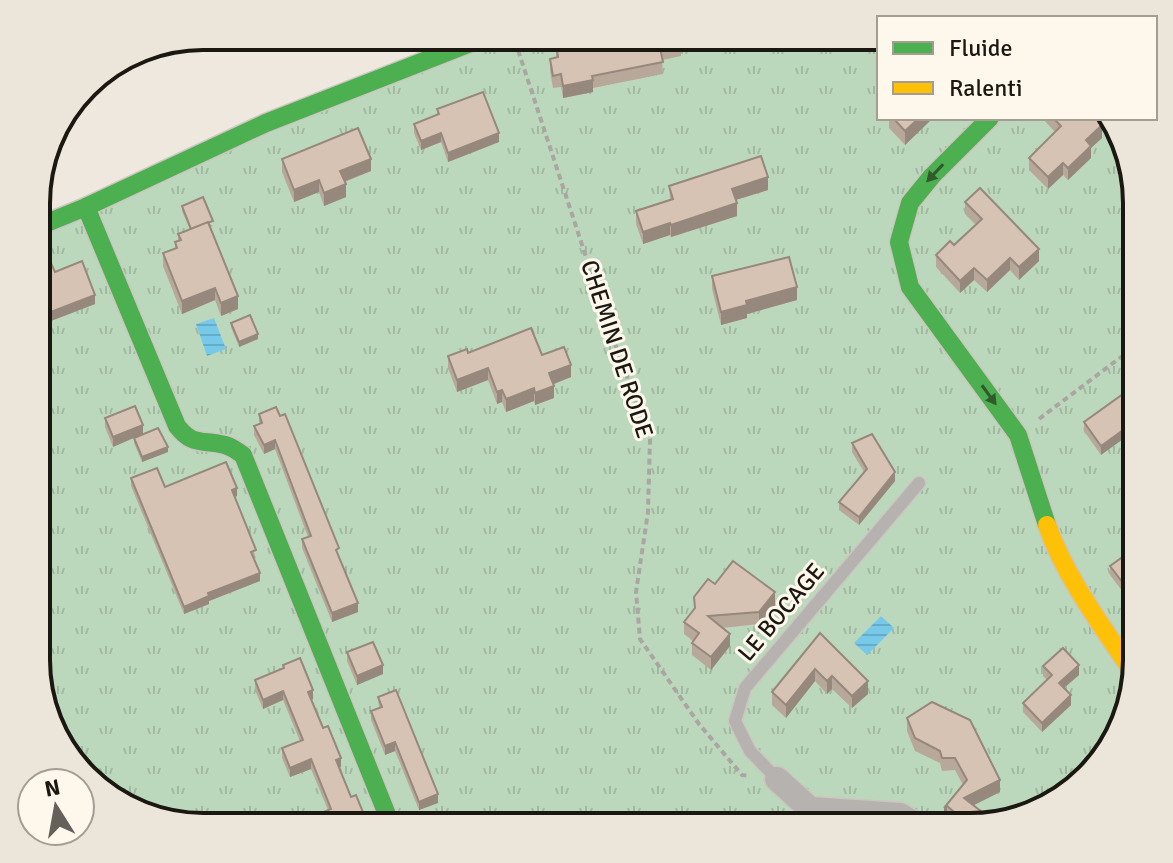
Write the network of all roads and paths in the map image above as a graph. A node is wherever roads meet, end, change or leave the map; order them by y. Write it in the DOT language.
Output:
graph roads {
  1 [pos="453,50"];
  2 [pos="518,50"];
  3 [pos="988,120"];
  4 [pos="86,207"];
  5 [pos="50,222"];
  6 [pos="1123,356"];
  7 [pos="1018,435"];
  8 [pos="919,483"];
  9 [pos="1123,657"];
  10 [pos="777,779"];
  11 [pos="386,813"];
  12 [pos="870,813"];
  1 -- 4 [label="street"];
  2 -- 10 [label="path, CHEMIN DE RODE"];
  3 -- 7 [label="street, one-way"];
  4 -- 5 [label="street"];
  4 -- 11 [label="street"];
  6 -- 7 [label="path"];
  7 -- 9 [label="street"];
  8 -- 10 [label="lane, LE BOCAGE"];
  10 -- 12 [label="street"];
}
